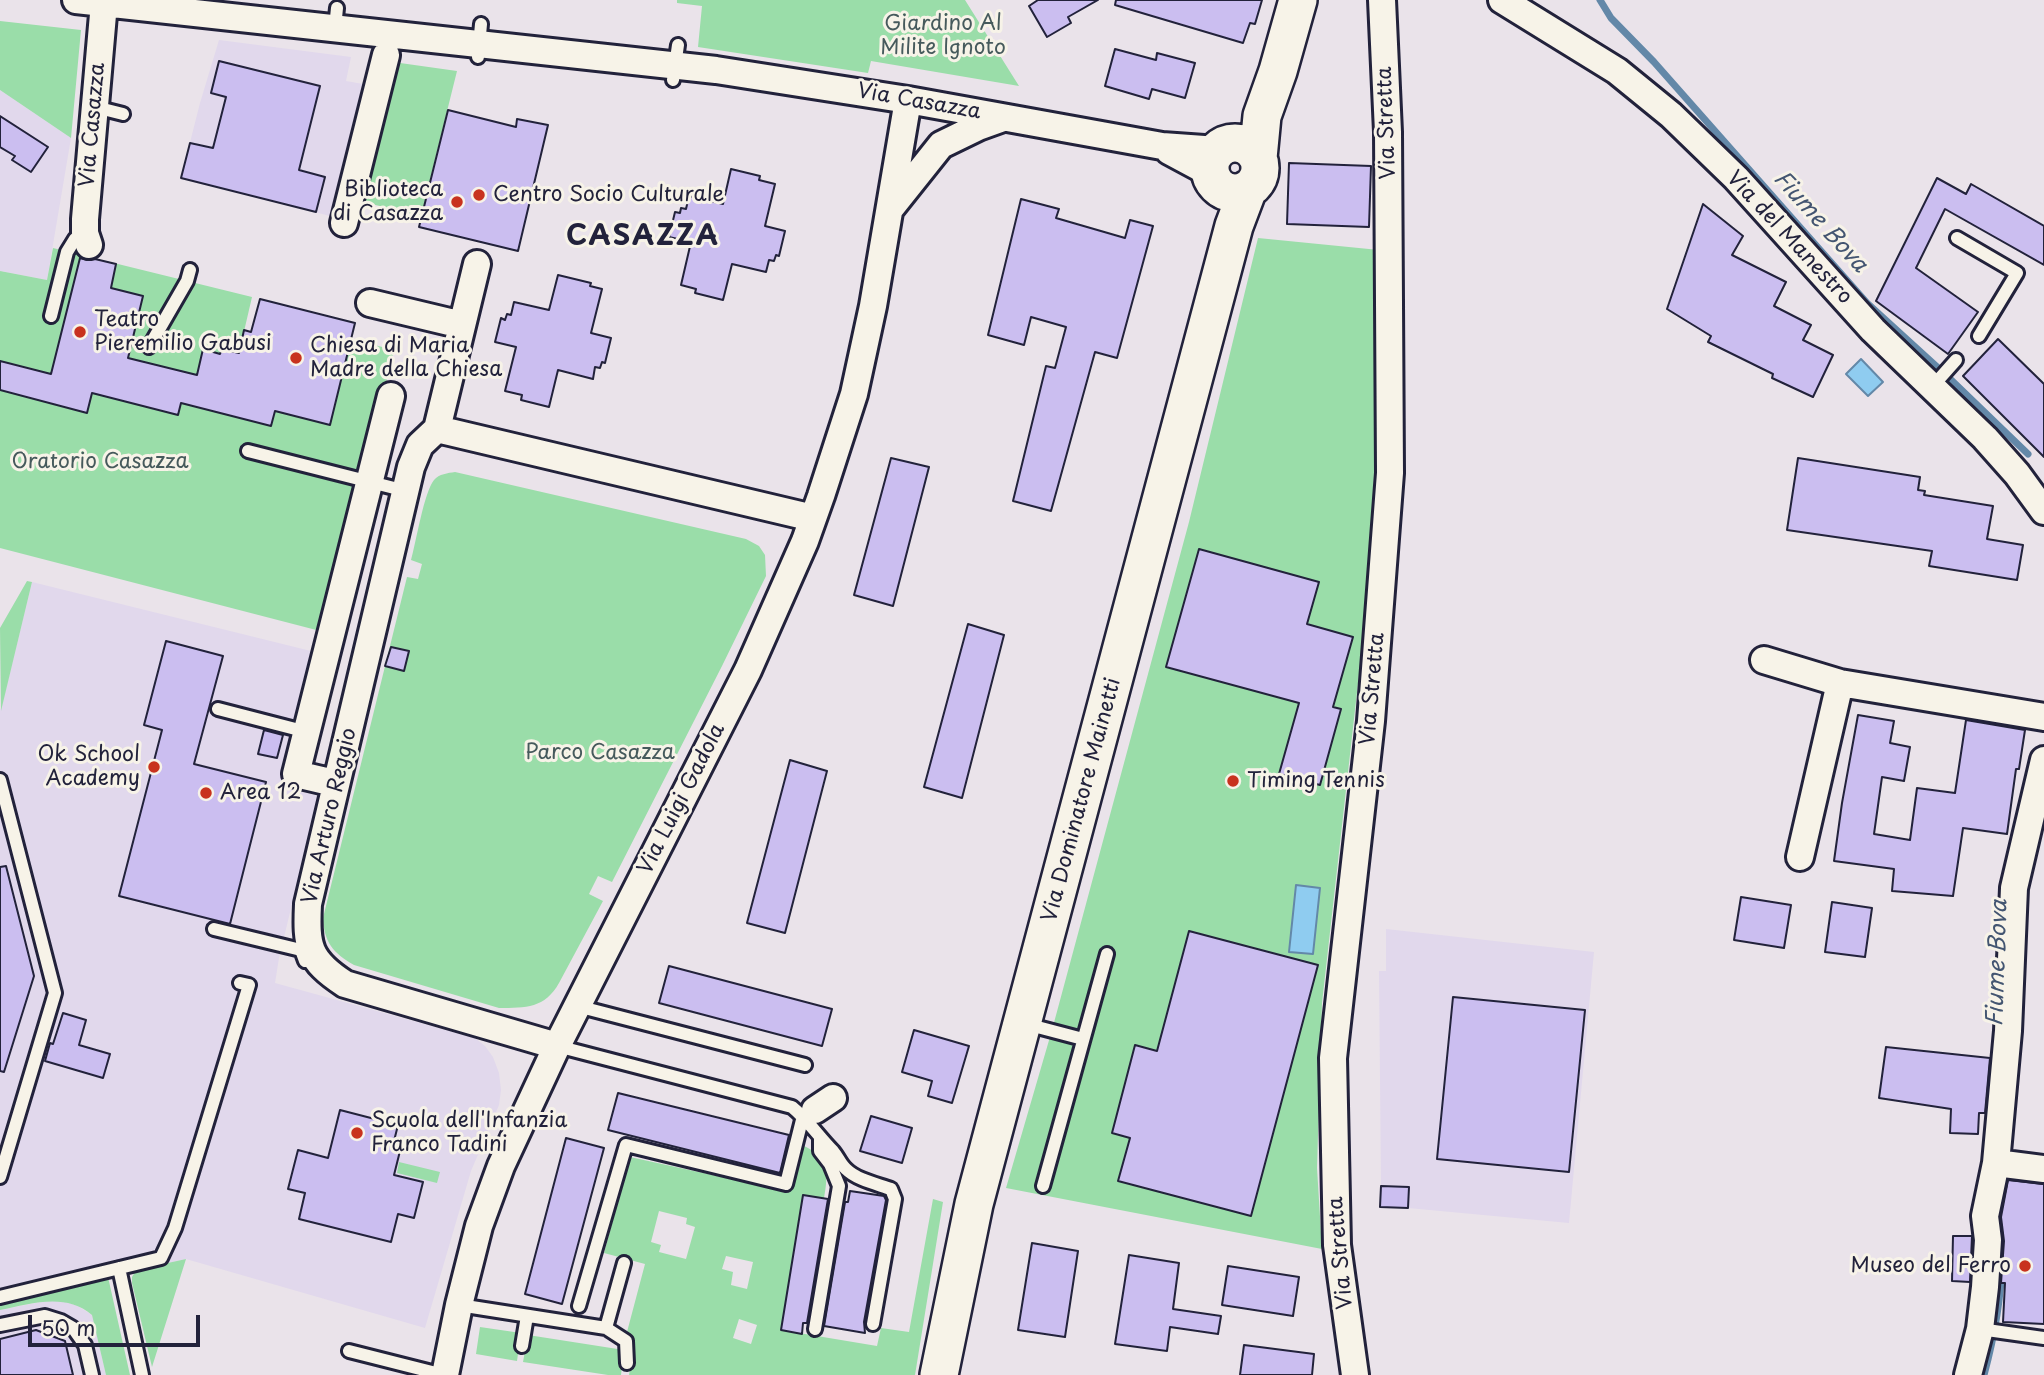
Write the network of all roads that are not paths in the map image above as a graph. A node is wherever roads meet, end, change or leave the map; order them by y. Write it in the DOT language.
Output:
graph roads {
  1 [pos="76,0"];
  2 [pos="1298,0"];
  3 [pos="1382,0"];
  4 [pos="1502,0"];
  5 [pos="106,2"];
  6 [pos="386,55"];
  7 [pos="908,100"];
  8 [pos="95,107"];
  9 [pos="123,114"];
  10 [pos="1005,117"];
  11 [pos="1231,167"];
  12 [pos="888,212"];
  13 [pos="344,223"];
  14 [pos="1957,238"];
  15 [pos="87,239"];
  16 [pos="477,264"];
  17 [pos="190,270"];
  18 [pos="370,303"];
  19 [pos="51,316"];
  20 [pos="461,325"];
  21 [pos="1979,336"];
  22 [pos="149,347"];
  23 [pos="1956,360"];
  24 [pos="1936,382"];
  25 [pos="391,396"];
  26 [pos="437,429"];
  27 [pos="248,451"];
  28 [pos="369,482"];
  29 [pos="406,491"];
  30 [pos="2044,511"];
  31 [pos="813,518"];
  32 [pos="1764,660"];
  33 [pos="1840,683"];
  34 [pos="218,709"];
  35 [pos="2044,717"];
  36 [pos="307,732"];
  37 [pos="2044,760"];
  38 [pos="0,780"];
  39 [pos="330,782"];
  40 [pos="1800,858"];
  41 [pos="214,929"];
  42 [pos="1107,954"];
  43 [pos="326,972"];
  44 [pos="240,983"];
  45 [pos="232,1005"];
  46 [pos="576,1006"];
  47 [pos="1023,1023"];
  48 [pos="1083,1040"];
  49 [pos="556,1046"];
  50 [pos="805,1065"];
  51 [pos="209,1098"];
  52 [pos="817,1108"];
  53 [pos="820,1139"];
  54 [pos="1996,1163"];
  55 [pos="2044,1169"];
  56 [pos="0,1177"];
  57 [pos="1043,1186"];
  58 [pos="146,1254"];
  59 [pos="161,1258"];
  60 [pos="624,1263"];
  61 [pos="119,1268"];
  62 [pos="0,1297"];
  63 [pos="459,1305"];
  64 [pos="579,1306"];
  65 [pos="527,1316"];
  66 [pos="873,1324"];
  67 [pos="0,1325"];
  68 [pos="606,1328"];
  69 [pos="815,1329"];
  70 [pos="1983,1330"];
  71 [pos="2044,1338"];
  72 [pos="522,1346"];
  73 [pos="349,1351"];
  74 [pos="627,1363"];
  75 [pos="92,1375"];
  76 [pos="142,1375"];
  77 [pos="444,1375"];
  78 [pos="939,1375"];
  79 [pos="1355,1375"];
  80 [pos="1968,1375"];
  1 -- 5 [label="street, Via Casazza"];
  2 -- 11 [label="street"];
  3 -- 79 [label="street, Via Stretta"];
  4 -- 24 [label="street, Via del Manestro"];
  5 -- 7 [label="street, Via Casazza"];
  5 -- 8 [label="street, Via Casazza"];
  6 -- 13 [label="street"];
  7 -- 10 [label="street, Via Casazza"];
  7 -- 12 [label="street, Via Luigi Gadola"];
  8 -- 9 [label="lane"];
  8 -- 15 [label="street, Via Casazza"];
  10 -- 11 [label="street, Via Casazza"];
  10 -- 12 [label="street, Via Luigi Gadola"];
  11 -- 47 [label="street, Via Dominatore Mainetti"];
  12 -- 31 [label="street, Via Luigi Gadola"];
  14 -- 21 [label="lane"];
  15 -- 19 [label="lane"];
  16 -- 20 [label="street, Via Arturo Reggio"];
  17 -- 22 [label="lane"];
  18 -- 20 [label="street"];
  20 -- 26 [label="street, Via Arturo Reggio"];
  23 -- 24 [label="lane"];
  24 -- 30 [label="street, Via del Manestro"];
  25 -- 28 [label="street"];
  26 -- 29 [label="street, Via Arturo Reggio"];
  26 -- 31 [label="street"];
  27 -- 28 [label="lane"];
  28 -- 29 [label="lane"];
  28 -- 36 [label="street"];
  29 -- 43 [label="street, Via Arturo Reggio"];
  31 -- 46 [label="street, Via Luigi Gadola"];
  32 -- 33 [label="street"];
  33 -- 35 [label="street"];
  33 -- 40 [label="street"];
  34 -- 36 [label="lane"];
  36 -- 39 [label="street"];
  37 -- 54 [label="street"];
  38 -- 56 [label="lane"];
  41 -- 43 [label="lane"];
  42 -- 48 [label="lane"];
  43 -- 49 [label="street"];
  44 -- 51 [label="lane"];
  45 -- 51 [label="lane"];
  46 -- 49 [label="street, Via Luigi Gadola"];
  46 -- 50 [label="lane"];
  47 -- 48 [label="lane"];
  47 -- 78 [label="street, Via Dominatore Mainetti"];
  48 -- 57 [label="lane"];
  49 -- 52 [label="lane"];
  49 -- 63 [label="street, Via Luigi Gadola"];
  51 -- 59 [label="lane"];
  52 -- 53 [label="lane"];
  52 -- 64 [label="lane"];
  53 -- 66 [label="lane"];
  53 -- 69 [label="lane"];
  54 -- 55 [label="street"];
  54 -- 70 [label="street"];
  58 -- 59 [label="lane"];
  59 -- 61 [label="lane"];
  60 -- 68 [label="lane"];
  61 -- 62 [label="lane"];
  61 -- 76 [label="lane"];
  63 -- 65 [label="lane"];
  63 -- 77 [label="street, Via Luigi Gadola"];
  65 -- 68 [label="lane"];
  65 -- 72 [label="lane"];
  67 -- 75 [label="lane"];
  68 -- 74 [label="lane"];
  70 -- 71 [label="lane"];
  70 -- 80 [label="street"];
  73 -- 77 [label="lane"];
}
